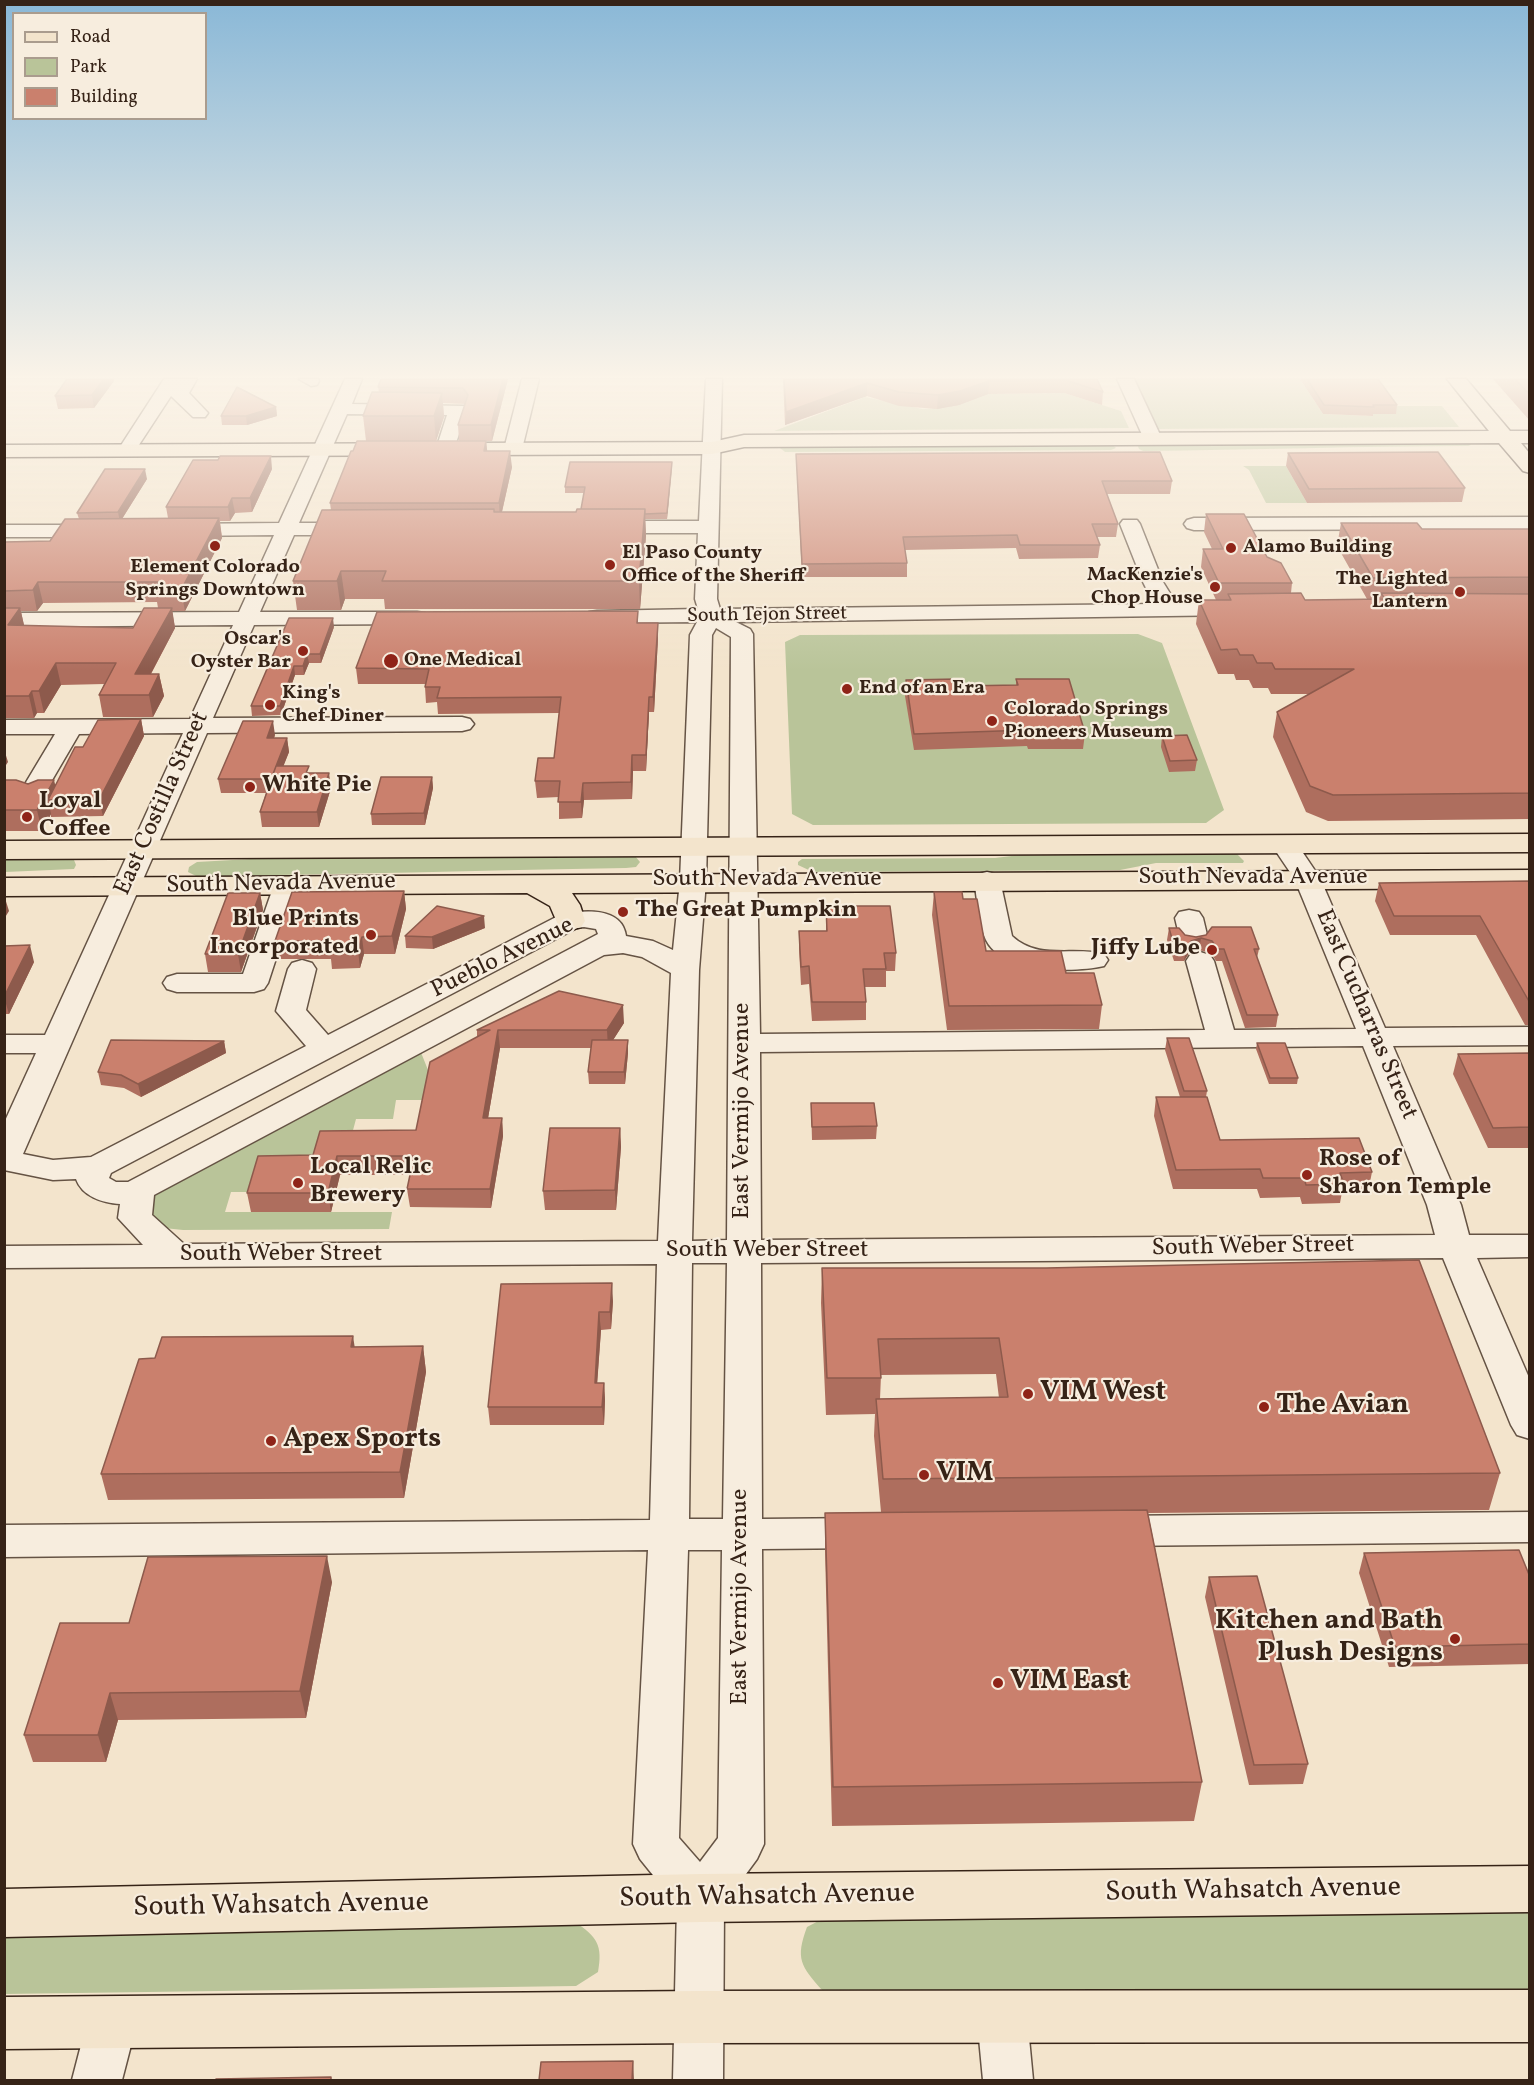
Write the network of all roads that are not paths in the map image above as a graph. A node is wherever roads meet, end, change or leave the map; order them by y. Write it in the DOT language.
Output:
graph roads {
  1 [pos="309,476"];
  2 [pos="710,476"];
  3 [pos="1530,523"];
  4 [pos="1130,524"];
  5 [pos="1194,524"];
  6 [pos="708,527"];
  7 [pos="580,528"];
  8 [pos="285,529"];
  9 [pos="375,529"];
  10 [pos="160,530"];
  11 [pos="4,531"];
  12 [pos="117,531"];
  13 [pos="1168,609"];
  14 [pos="1260,609"];
  15 [pos="581,617"];
  16 [pos="711,617"];
  17 [pos="440,618"];
  18 [pos="245,619"];
  19 [pos="4,620"];
  20 [pos="462,724"];
  21 [pos="198,726"];
  22 [pos="4,727"];
  23 [pos="71,727"];
  24 [pos="32,794"];
  25 [pos="1530,843"];
  26 [pos="1284,844"];
  27 [pos="743,845"];
  28 [pos="694,846"];
  29 [pos="143,849"];
  30 [pos="4,850"];
  31 [pos="1307,878"];
  32 [pos="1530,879"];
  33 [pos="987,880"];
  34 [pos="693,881"];
  35 [pos="743,881"];
  36 [pos="526,882"];
  37 [pos="287,885"];
  38 [pos="4,887"];
  39 [pos="126,887"];
  40 [pos="570,921"];
  41 [pos="1194,940"];
  42 [pos="596,948"];
  43 [pos="1094,960"];
  44 [pos="302,969"];
  45 [pos="686,970"];
  46 [pos="177,983"];
  47 [pos="1375,1036"];
  48 [pos="1530,1036"];
  49 [pos="1222,1038"];
  50 [pos="745,1043"];
  51 [pos="4,1044"];
  52 [pos="56,1044"];
  53 [pos="324,1049"];
  54 [pos="4,1160"];
  55 [pos="98,1167"];
  56 [pos="138,1190"];
  57 [pos="1530,1246"];
  58 [pos="1455,1247"];
  59 [pos="743,1252"];
  60 [pos="674,1253"];
  61 [pos="176,1256"];
  62 [pos="4,1257"];
  63 [pos="1530,1425"];
  64 [pos="1530,1527"];
  65 [pos="1073,1531"];
  66 [pos="898,1533"];
  67 [pos="743,1534"];
  68 [pos="669,1535"];
  69 [pos="4,1541"];
  70 [pos="1530,1889"];
  71 [pos="701,1898"];
  72 [pos="4,1913"];
  73 [pos="1530,2016"];
  74 [pos="700,2017"];
  75 [pos="1002,2017"];
  76 [pos="112,2022"];
  77 [pos="4,2023"];
  78 [pos="97,2080"];
  79 [pos="698,2080"];
  80 [pos="1008,2080"];
  1 -- 8 [label="street, East Costilla Street"];
  2 -- 6 [label="street"];
  3 -- 5 [label="street"];
  4 -- 13 [label="street"];
  6 -- 7 [label="street"];
  6 -- 16 [label="street"];
  8 -- 9 [label="street"];
  8 -- 10 [label="street"];
  8 -- 18 [label="street, East Costilla Street"];
  11 -- 12 [label="street"];
  13 -- 14 [label="street, South Tejon Street"];
  13 -- 16 [label="street, South Tejon Street"];
  15 -- 16 [label="street, South Tejon Street"];
  16 -- 27 [label="street, East Vermijo Avenue"];
  16 -- 28 [label="street"];
  17 -- 18 [label="street"];
  18 -- 19 [label="street"];
  18 -- 21 [label="street, East Costilla Street"];
  20 -- 21 [label="street"];
  21 -- 23 [label="street"];
  21 -- 29 [label="street, East Costilla Street"];
  22 -- 23 [label="street"];
  23 -- 24 [label="street"];
  25 -- 26 [label="main road, South Nevada Avenue"];
  26 -- 27 [label="main road, South Nevada Avenue"];
  26 -- 31 [label="street, East Cucharras Street"];
  27 -- 28 [label="main road, South Nevada Avenue"];
  27 -- 35 [label="street, East Vermijo Avenue"];
  28 -- 29 [label="main road, South Nevada Avenue"];
  28 -- 34 [label="street"];
  29 -- 30 [label="main road, South Nevada Avenue"];
  29 -- 39 [label="street, East Costilla Street"];
  31 -- 32 [label="main road, South Nevada Avenue"];
  31 -- 33 [label="main road, South Nevada Avenue"];
  31 -- 47 [label="street, East Cucharras Street"];
  33 -- 35 [label="main road, South Nevada Avenue"];
  33 -- 43 [label="street"];
  34 -- 35 [label="main road, South Nevada Avenue"];
  34 -- 36 [label="main road, South Nevada Avenue"];
  34 -- 45 [label="street"];
  35 -- 50 [label="street, East Vermijo Avenue"];
  36 -- 37 [label="main road, South Nevada Avenue"];
  36 -- 40 [label="main road"];
  37 -- 39 [label="main road, South Nevada Avenue"];
  37 -- 46 [label="street"];
  38 -- 39 [label="main road, South Nevada Avenue"];
  39 -- 52 [label="street, East Costilla Street"];
  40 -- 42 [label="street, Pueblo Avenue"];
  40 -- 53 [label="street, Pueblo Avenue"];
  41 -- 49 [label="street"];
  42 -- 45 [label="street"];
  42 -- 56 [label="street, Pueblo Avenue"];
  44 -- 53 [label="street"];
  45 -- 60 [label="street"];
  47 -- 48 [label="street"];
  47 -- 49 [label="street"];
  47 -- 58 [label="street, East Cucharras Street"];
  49 -- 50 [label="street"];
  50 -- 59 [label="street, East Vermijo Avenue"];
  51 -- 52 [label="street"];
  52 -- 54 [label="street, East Costilla Street"];
  53 -- 55 [label="street, Pueblo Avenue"];
  54 -- 55 [label="street"];
  55 -- 56 [label="street, Pueblo Avenue"];
  56 -- 61 [label="street"];
  57 -- 58 [label="street, South Weber Street"];
  58 -- 59 [label="street, South Weber Street"];
  58 -- 63 [label="street, East Cucharras Street"];
  59 -- 60 [label="street, South Weber Street"];
  59 -- 67 [label="street, East Vermijo Avenue"];
  60 -- 61 [label="street, South Weber Street"];
  60 -- 68 [label="street"];
  61 -- 62 [label="street, South Weber Street"];
  64 -- 65 [label="street"];
  66 -- 67 [label="street"];
  67 -- 68 [label="street"];
  67 -- 71 [label="street, East Vermijo Avenue"];
  68 -- 69 [label="street"];
  68 -- 71 [label="street"];
  70 -- 71 [label="main road, South Wahsatch Avenue"];
  71 -- 72 [label="main road, South Wahsatch Avenue"];
  71 -- 74 [label="street"];
  73 -- 75 [label="main road"];
  74 -- 75 [label="main road"];
  74 -- 76 [label="main road"];
  74 -- 79 [label="street"];
  75 -- 80 [label="street"];
  76 -- 77 [label="main road"];
  76 -- 78 [label="street"];
}
